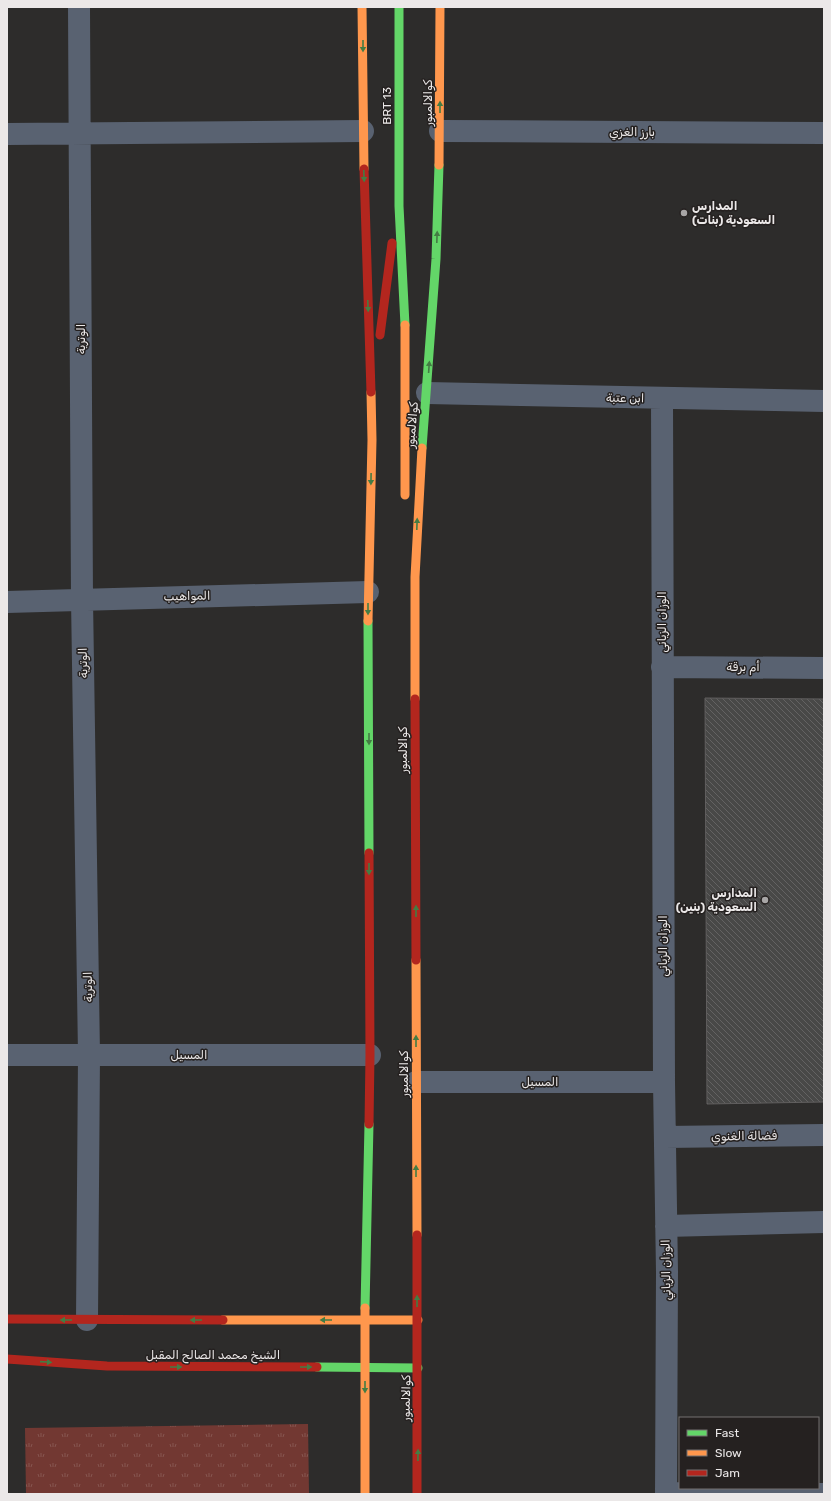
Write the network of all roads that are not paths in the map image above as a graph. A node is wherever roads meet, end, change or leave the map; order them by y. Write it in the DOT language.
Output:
graph roads {
  1 [pos="79,7"];
  2 [pos="362,7"];
  3 [pos="399,7"];
  4 [pos="440,7"];
  5 [pos="363,131"];
  6 [pos="440,131"];
  7 [pos="824,133"];
  8 [pos="7,134"];
  9 [pos="80,134"];
  10 [pos="399,206"];
  11 [pos="427,393"];
  12 [pos="662,398"];
  13 [pos="824,401"];
  14 [pos="372,440"];
  15 [pos="405,506"];
  16 [pos="408,534"];
  17 [pos="415,577"];
  18 [pos="368,592"];
  19 [pos="82,599"];
  20 [pos="7,602"];
  21 [pos="662,667"];
  22 [pos="824,668"];
  23 [pos="7,1055"];
  24 [pos="89,1055"];
  25 [pos="370,1055"];
  26 [pos="416,1082"];
  27 [pos="664,1082"];
  28 [pos="824,1135"];
  29 [pos="665,1137"];
  30 [pos="824,1222"];
  31 [pos="666,1226"];
  32 [pos="7,1319"];
  33 [pos="87,1320"];
  34 [pos="365,1320"];
  35 [pos="418,1320"];
  36 [pos="7,1359"];
  37 [pos="365,1367"];
  38 [pos="418,1368"];
  39 [pos="365,1494"];
  40 [pos="417,1494"];
  41 [pos="666,1494"];
  42 [pos="824,1494"];
  1 -- 9 [label="street, الوترية"];
  2 -- 5 [label="street, one-way"];
  3 -- 10 [label="street, BRT 13"];
  6 -- 4 [label="street, كوالالمبور, one-way"];
  5 -- 9 [label="street"];
  5 -- 14 [label="street, one-way"];
  6 -- 7 [label="street, بارز الغزي"];
  11 -- 6 [label="street, كوالالمبور, one-way"];
  8 -- 9 [label="street"];
  9 -- 19 [label="street, الوترية"];
  10 -- 14 [label="street"];
  10 -- 15 [label="street"];
  11 -- 12 [label="street, ابن عتبة"];
  17 -- 11 [label="street, كوالالمبور, one-way"];
  12 -- 13 [label="street, ابن عتبة"];
  12 -- 21 [label="street, الوزان الزياني"];
  14 -- 18 [label="street, one-way"];
  16 -- 17 [label="street"];
  26 -- 17 [label="street, كوالالمبور, one-way"];
  18 -- 19 [label="street, المواهيب"];
  18 -- 25 [label="street, one-way"];
  19 -- 20 [label="street, المواهيب"];
  19 -- 24 [label="street, الوترية"];
  21 -- 22 [label="street, أم برقة"];
  21 -- 27 [label="street, الوزان الزياني"];
  23 -- 24 [label="street, المسيل"];
  24 -- 25 [label="street, المسيل"];
  24 -- 33 [label="street, الوترية"];
  25 -- 34 [label="street"];
  26 -- 27 [label="street, المسيل"];
  35 -- 26 [label="street, كوالالمبور, one-way"];
  27 -- 29 [label="street, الوزان الزياني"];
  28 -- 29 [label="street, فضالة الغنوي"];
  29 -- 31 [label="street, الوزان الزياني"];
  30 -- 31 [label="street"];
  31 -- 41 [label="street, الوزان الزياني"];
  33 -- 32 [label="street, one-way"];
  34 -- 33 [label="street, one-way"];
  34 -- 35 [label="street"];
  34 -- 37 [label="street"];
  35 -- 38 [label="street, كوالالمبور"];
  36 -- 37 [label="street, الشيخ محمد الصالح المقبل, one-way"];
  37 -- 38 [label="street, الشيخ محمد الصالح المقبل"];
  37 -- 39 [label="street, one-way"];
  40 -- 38 [label="street, كوالالمبور, one-way"];
  41 -- 42 [label="street"];
}
